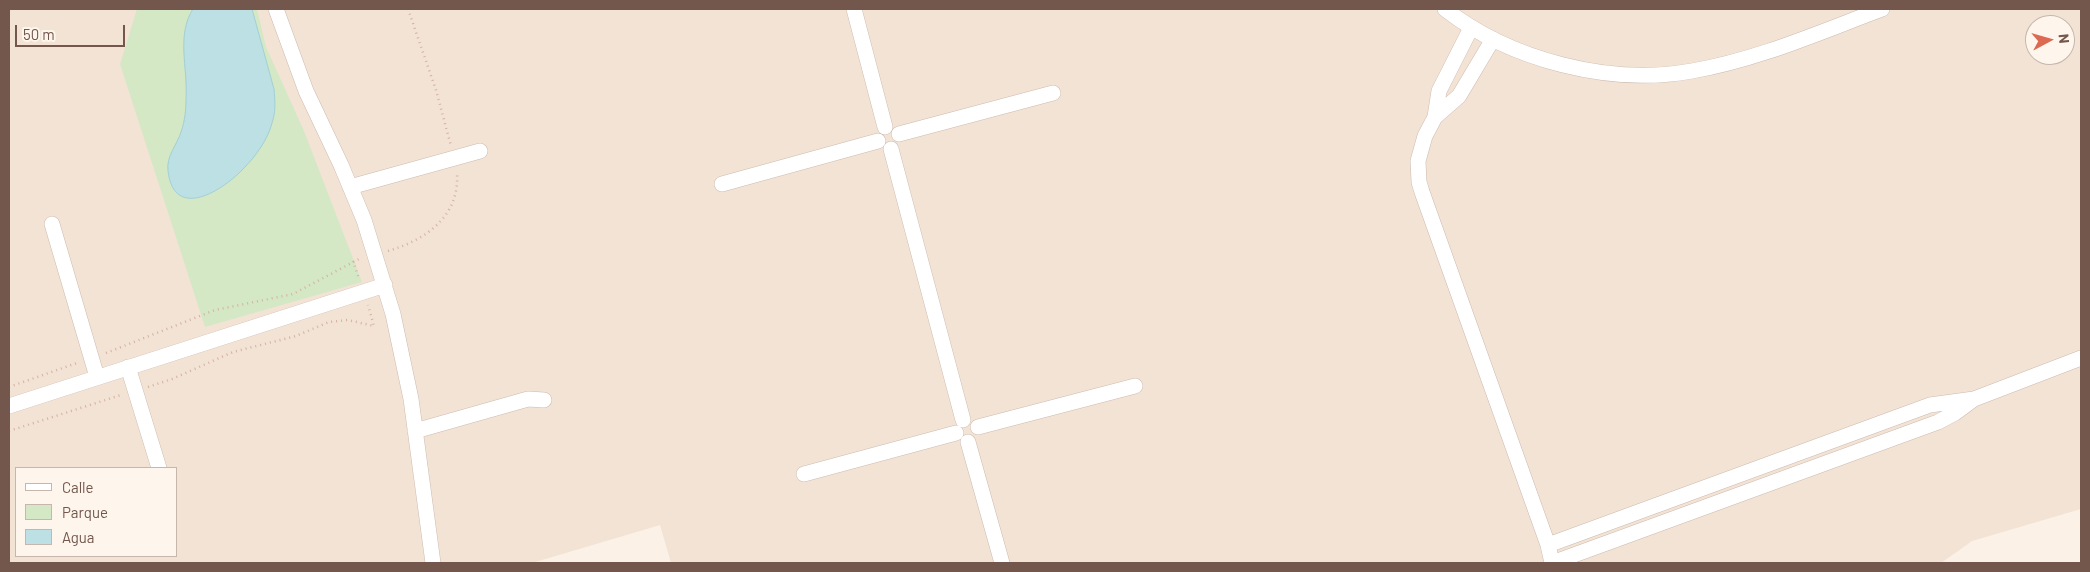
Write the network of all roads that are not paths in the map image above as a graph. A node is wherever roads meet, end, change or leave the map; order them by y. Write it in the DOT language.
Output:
graph roads {
  1 [pos="276,9"];
  2 [pos="854,9"];
  3 [pos="1445,9"];
  4 [pos="1882,9"];
  5 [pos="1471,28"];
  6 [pos="1493,39"];
  7 [pos="1053,93"];
  8 [pos="1435,117"];
  9 [pos="885,127"];
  10 [pos="900,134"];
  11 [pos="884,145"];
  12 [pos="480,151"];
  13 [pos="722,184"];
  14 [pos="350,187"];
  15 [pos="52,224"];
  16 [pos="385,284"];
  17 [pos="2081,358"];
  18 [pos="128,367"];
  19 [pos="97,377"];
  20 [pos="1135,386"];
  21 [pos="1974,399"];
  22 [pos="544,400"];
  23 [pos="9,406"];
  24 [pos="963,420"];
  25 [pos="978,427"];
  26 [pos="415,431"];
  27 [pos="962,438"];
  28 [pos="159,467"];
  29 [pos="804,474"];
  30 [pos="1548,545"];
  31 [pos="1559,562"];
  32 [pos="433,563"];
  33 [pos="1002,563"];
  1 -- 14 [label="street"];
  2 -- 9 [label="street"];
  3 -- 5 [label="street"];
  4 -- 6 [label="street"];
  5 -- 6 [label="street"];
  5 -- 8 [label="street"];
  6 -- 8 [label="street"];
  7 -- 10 [label="street"];
  8 -- 30 [label="street"];
  9 -- 10 [label="street"];
  9 -- 11 [label="street"];
  10 -- 11 [label="street"];
  11 -- 13 [label="street"];
  11 -- 24 [label="street"];
  12 -- 14 [label="street"];
  14 -- 16 [label="street"];
  15 -- 19 [label="street"];
  16 -- 18 [label="street"];
  16 -- 26 [label="street"];
  17 -- 21 [label="street"];
  18 -- 19 [label="street"];
  18 -- 28 [label="street"];
  19 -- 23 [label="street"];
  20 -- 25 [label="street"];
  21 -- 30 [label="street"];
  21 -- 31 [label="street"];
  22 -- 26 [label="street"];
  24 -- 25 [label="street"];
  24 -- 27 [label="street"];
  25 -- 27 [label="street"];
  26 -- 32 [label="street"];
  27 -- 29 [label="street"];
  27 -- 33 [label="street"];
  30 -- 31 [label="street"];
}
